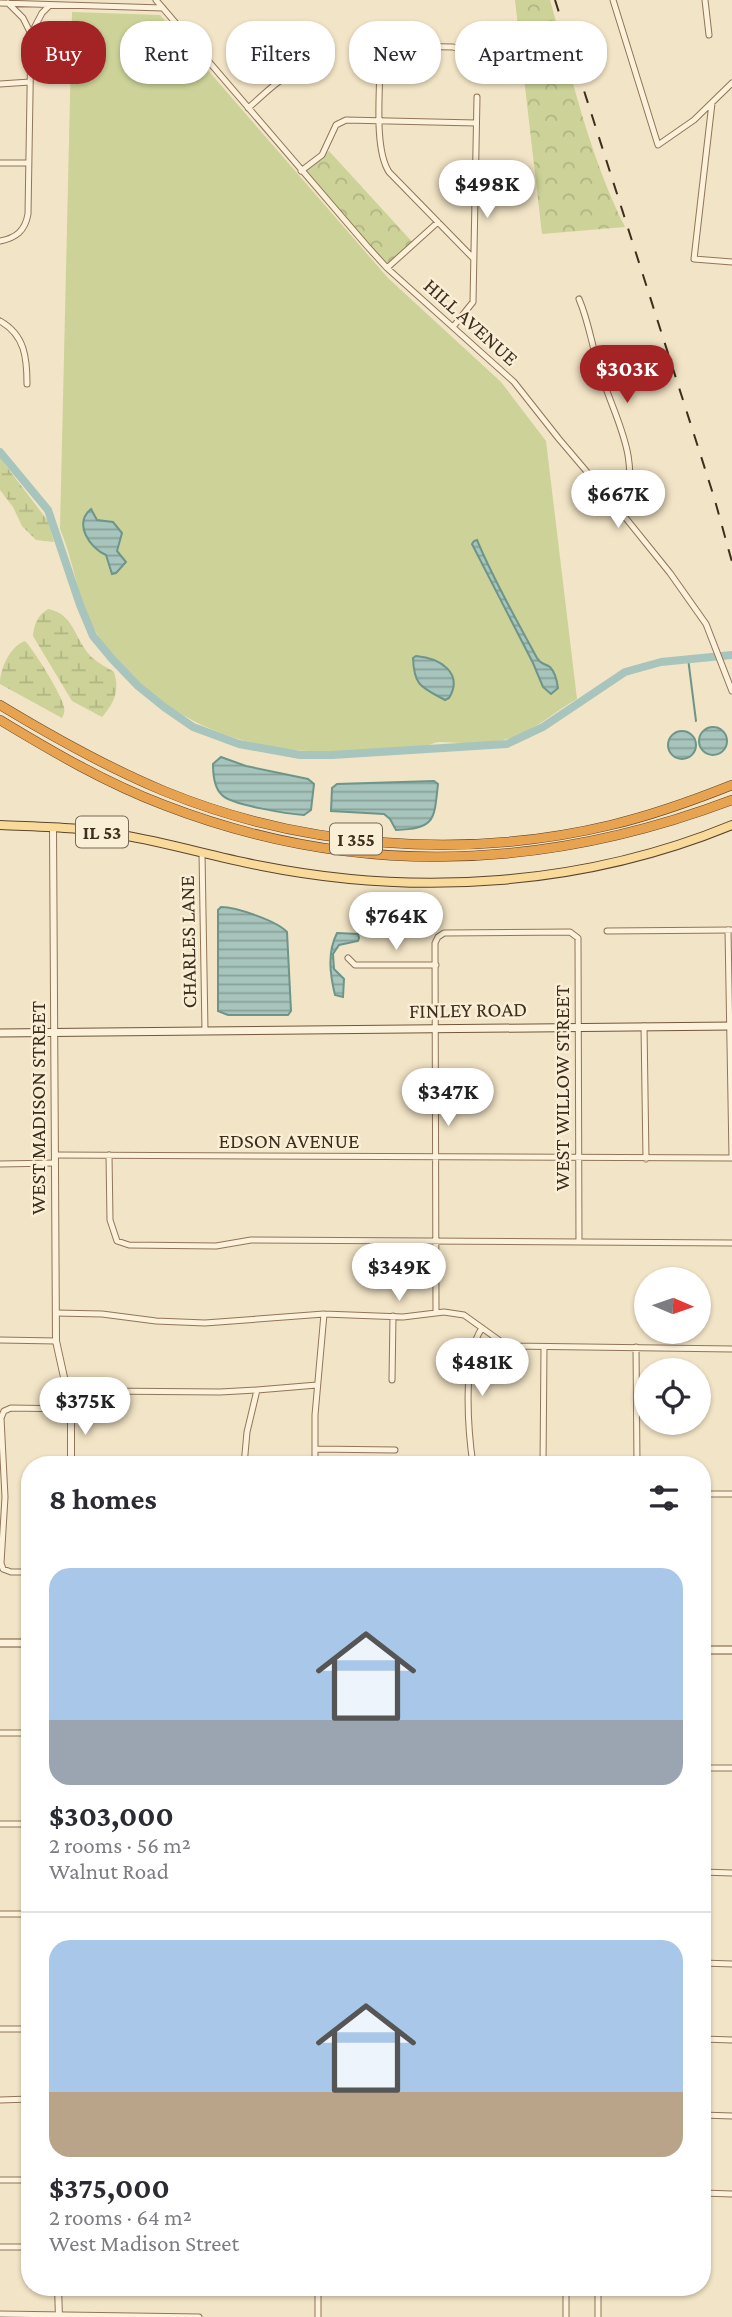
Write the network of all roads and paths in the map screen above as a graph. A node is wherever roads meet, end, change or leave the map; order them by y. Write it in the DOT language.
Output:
graph roads {
  1 [pos="156,0"];
  2 [pos="613,0"];
  3 [pos="705,0"];
  4 [pos="0,3"];
  5 [pos="8,3"];
  6 [pos="71,3"];
  7 [pos="50,5"];
  8 [pos="163,8"];
  9 [pos="24,21"];
  10 [pos="38,21"];
  11 [pos="709,35"];
  12 [pos="455,48"];
  13 [pos="21,83"];
  14 [pos="732,83"];
  15 [pos="0,84"];
  16 [pos="30,84"];
  17 [pos="277,84"];
  18 [pos="477,97"];
  19 [pos="712,103"];
  20 [pos="248,108"];
  21 [pos="380,120"];
  22 [pos="476,123"];
  23 [pos="0,163"];
  24 [pos="28,163"];
  25 [pos="301,171"];
  26 [pos="438,222"];
  27 [pos="0,241"];
  28 [pos="473,258"];
  29 [pos="732,262"];
  30 [pos="387,268"];
  31 [pos="579,299"];
  32 [pos="0,321"];
  33 [pos="453,327"];
  34 [pos="27,384"];
  35 [pos="624,515"];
  36 [pos="732,691"];
  37 [pos="0,705"];
  38 [pos="0,720"];
  39 [pos="732,785"];
  40 [pos="732,800"];
  41 [pos="0,825"];
  42 [pos="732,825"];
  43 [pos="53,827"];
  44 [pos="202,853"];
  45 [pos="730,930"];
  46 [pos="607,931"];
  47 [pos="348,958"];
  48 [pos="436,965"];
  49 [pos="577,1026"];
  50 [pos="644,1026"];
  51 [pos="731,1026"];
  52 [pos="435,1028"];
  53 [pos="205,1031"];
  54 [pos="55,1032"];
  55 [pos="0,1033"];
  56 [pos="109,1155"];
  57 [pos="435,1157"];
  58 [pos="732,1157"];
  59 [pos="578,1158"];
  60 [pos="55,1159"];
  61 [pos="646,1159"];
  62 [pos="0,1164"];
  63 [pos="435,1241"];
  64 [pos="579,1242"];
  65 [pos="732,1242"];
  66 [pos="436,1312"];
  67 [pos="56,1313"];
  68 [pos="324,1314"];
  69 [pos="393,1316"];
  70 [pos="482,1328"];
  71 [pos="0,1340"];
  72 [pos="56,1341"];
  73 [pos="544,1347"];
  74 [pos="636,1348"];
  75 [pos="732,1349"];
  76 [pos="392,1381"];
  77 [pos="317,1385"];
  78 [pos="67,1387"];
  79 [pos="257,1390"];
  80 [pos="71,1409"];
  81 [pos="315,1449"];
  82 [pos="395,1450"];
  83 [pos="71,1456"];
  84 [pos="245,1456"];
  85 [pos="315,1456"];
  86 [pos="472,1456"];
  87 [pos="543,1456"];
  88 [pos="637,1456"];
  89 [pos="711,1494"];
  90 [pos="732,1494"];
  91 [pos="21,1572"];
  92 [pos="0,1643"];
  93 [pos="21,1643"];
  94 [pos="711,1650"];
  95 [pos="732,1650"];
  96 [pos="0,1733"];
  97 [pos="21,1733"];
  98 [pos="711,1768"];
  99 [pos="732,1768"];
  100 [pos="0,1824"];
  101 [pos="21,1824"];
  102 [pos="711,1872"];
  103 [pos="732,1873"];
  104 [pos="0,1914"];
  105 [pos="21,1914"];
  106 [pos="711,1963"];
  107 [pos="732,1964"];
  108 [pos="0,2029"];
  109 [pos="21,2029"];
  110 [pos="711,2039"];
  111 [pos="732,2040"];
  112 [pos="21,2099"];
  113 [pos="0,2100"];
  114 [pos="711,2115"];
  115 [pos="732,2116"];
  116 [pos="0,2180"];
  117 [pos="21,2180"];
  118 [pos="711,2193"];
  119 [pos="732,2194"];
  120 [pos="0,2247"];
  121 [pos="21,2247"];
  122 [pos="58,2296"];
  123 [pos="318,2296"];
  124 [pos="566,2296"];
  125 [pos="598,2296"];
  126 [pos="0,2314"];
  127 [pos="58,2316"];
  128 [pos="199,2317"];
  129 [pos="318,2317"];
  130 [pos="566,2317"];
  131 [pos="598,2317"];
  1 -- 8 [label="street, HILL AVENUE"];
  2 -- 19 [label="street"];
  3 -- 11 [label="street"];
  4 -- 5 [label="street"];
  5 -- 7 [label="street"];
  5 -- 9 [label="street"];
  6 -- 7 [label="street"];
  6 -- 8 [label="street"];
  7 -- 10 [label="street"];
  8 -- 20 [label="street, HILL AVENUE"];
  12 -- 21 [label="street"];
  13 -- 15 [label="street"];
  14 -- 19 [label="street"];
  16 -- 24 [label="street"];
  17 -- 20 [label="street"];
  18 -- 22 [label="street"];
  19 -- 29 [label="street"];
  20 -- 25 [label="street, HILL AVENUE"];
  21 -- 22 [label="street"];
  21 -- 25 [label="street"];
  21 -- 26 [label="street"];
  22 -- 28 [label="street"];
  23 -- 24 [label="street"];
  24 -- 27 [label="street"];
  25 -- 30 [label="street, HILL AVENUE"];
  26 -- 28 [label="street"];
  26 -- 30 [label="street"];
  28 -- 33 [label="street"];
  30 -- 33 [label="street, HILL AVENUE"];
  31 -- 35 [label="street"];
  32 -- 34 [label="street"];
  33 -- 35 [label="street, HILL AVENUE"];
  35 -- 36 [label="street, HILL AVENUE"];
  37 -- 39 [label="highway, I 355"];
  38 -- 40 [label="highway, I 355"];
  41 -- 43 [label="main road, IL 53"];
  42 -- 44 [label="main road, IL 53"];
  43 -- 44 [label="main road, IL 53"];
  43 -- 54 [label="street, WEST MADISON STREET"];
  44 -- 53 [label="street, CHARLES LANE"];
  45 -- 46 [label="street"];
  45 -- 51 [label="street"];
  47 -- 48 [label="street"];
  48 -- 49 [label="street, WEST WILLOW STREET"];
  48 -- 52 [label="street"];
  49 -- 50 [label="main road, FINLEY ROAD"];
  49 -- 52 [label="main road, FINLEY ROAD"];
  49 -- 59 [label="street, WEST WILLOW STREET"];
  50 -- 51 [label="main road, FINLEY ROAD"];
  50 -- 61 [label="street"];
  51 -- 58 [label="street"];
  52 -- 53 [label="main road, FINLEY ROAD"];
  52 -- 57 [label="street"];
  53 -- 54 [label="main road, FINLEY ROAD"];
  54 -- 55 [label="main road, FINLEY ROAD"];
  54 -- 60 [label="street, WEST MADISON STREET"];
  56 -- 57 [label="street, EDSON AVENUE"];
  56 -- 60 [label="street, EDSON AVENUE"];
  56 -- 63 [label="street"];
  57 -- 59 [label="street, EDSON AVENUE"];
  57 -- 63 [label="street"];
  58 -- 61 [label="street, EDSON AVENUE"];
  59 -- 61 [label="street, EDSON AVENUE"];
  59 -- 64 [label="street, WEST WILLOW STREET"];
  60 -- 62 [label="street, EDSON AVENUE"];
  60 -- 67 [label="street, WEST MADISON STREET"];
  63 -- 64 [label="street"];
  63 -- 66 [label="street"];
  64 -- 65 [label="street"];
  66 -- 69 [label="street"];
  66 -- 70 [label="street"];
  67 -- 68 [label="street"];
  67 -- 72 [label="street, WEST MADISON STREET"];
  68 -- 69 [label="street"];
  68 -- 77 [label="street"];
  69 -- 76 [label="street"];
  70 -- 73 [label="street"];
  70 -- 86 [label="street"];
  71 -- 72 [label="street"];
  72 -- 78 [label="street, WEST MADISON STREET"];
  73 -- 74 [label="street"];
  73 -- 87 [label="street"];
  74 -- 75 [label="street"];
  74 -- 88 [label="street"];
  77 -- 79 [label="street"];
  77 -- 81 [label="street"];
  78 -- 79 [label="street"];
  78 -- 80 [label="street, WEST MADISON STREET"];
  79 -- 84 [label="street"];
  80 -- 83 [label="street"];
  80 -- 91 [label="street"];
  81 -- 82 [label="street"];
  81 -- 85 [label="street"];
  89 -- 90 [label="street"];
  92 -- 93 [label="main road"];
  94 -- 95 [label="main road"];
  96 -- 97 [label="street"];
  98 -- 99 [label="street"];
  100 -- 101 [label="street"];
  102 -- 103 [label="street"];
  104 -- 105 [label="street"];
  106 -- 107 [label="street"];
  108 -- 109 [label="street"];
  110 -- 111 [label="street"];
  112 -- 113 [label="street"];
  114 -- 115 [label="street"];
  116 -- 117 [label="street"];
  118 -- 119 [label="street"];
  120 -- 121 [label="street"];
  122 -- 127 [label="street"];
  123 -- 129 [label="street"];
  124 -- 130 [label="street"];
  125 -- 131 [label="street"];
  126 -- 127 [label="street"];
  127 -- 128 [label="street"];
}
